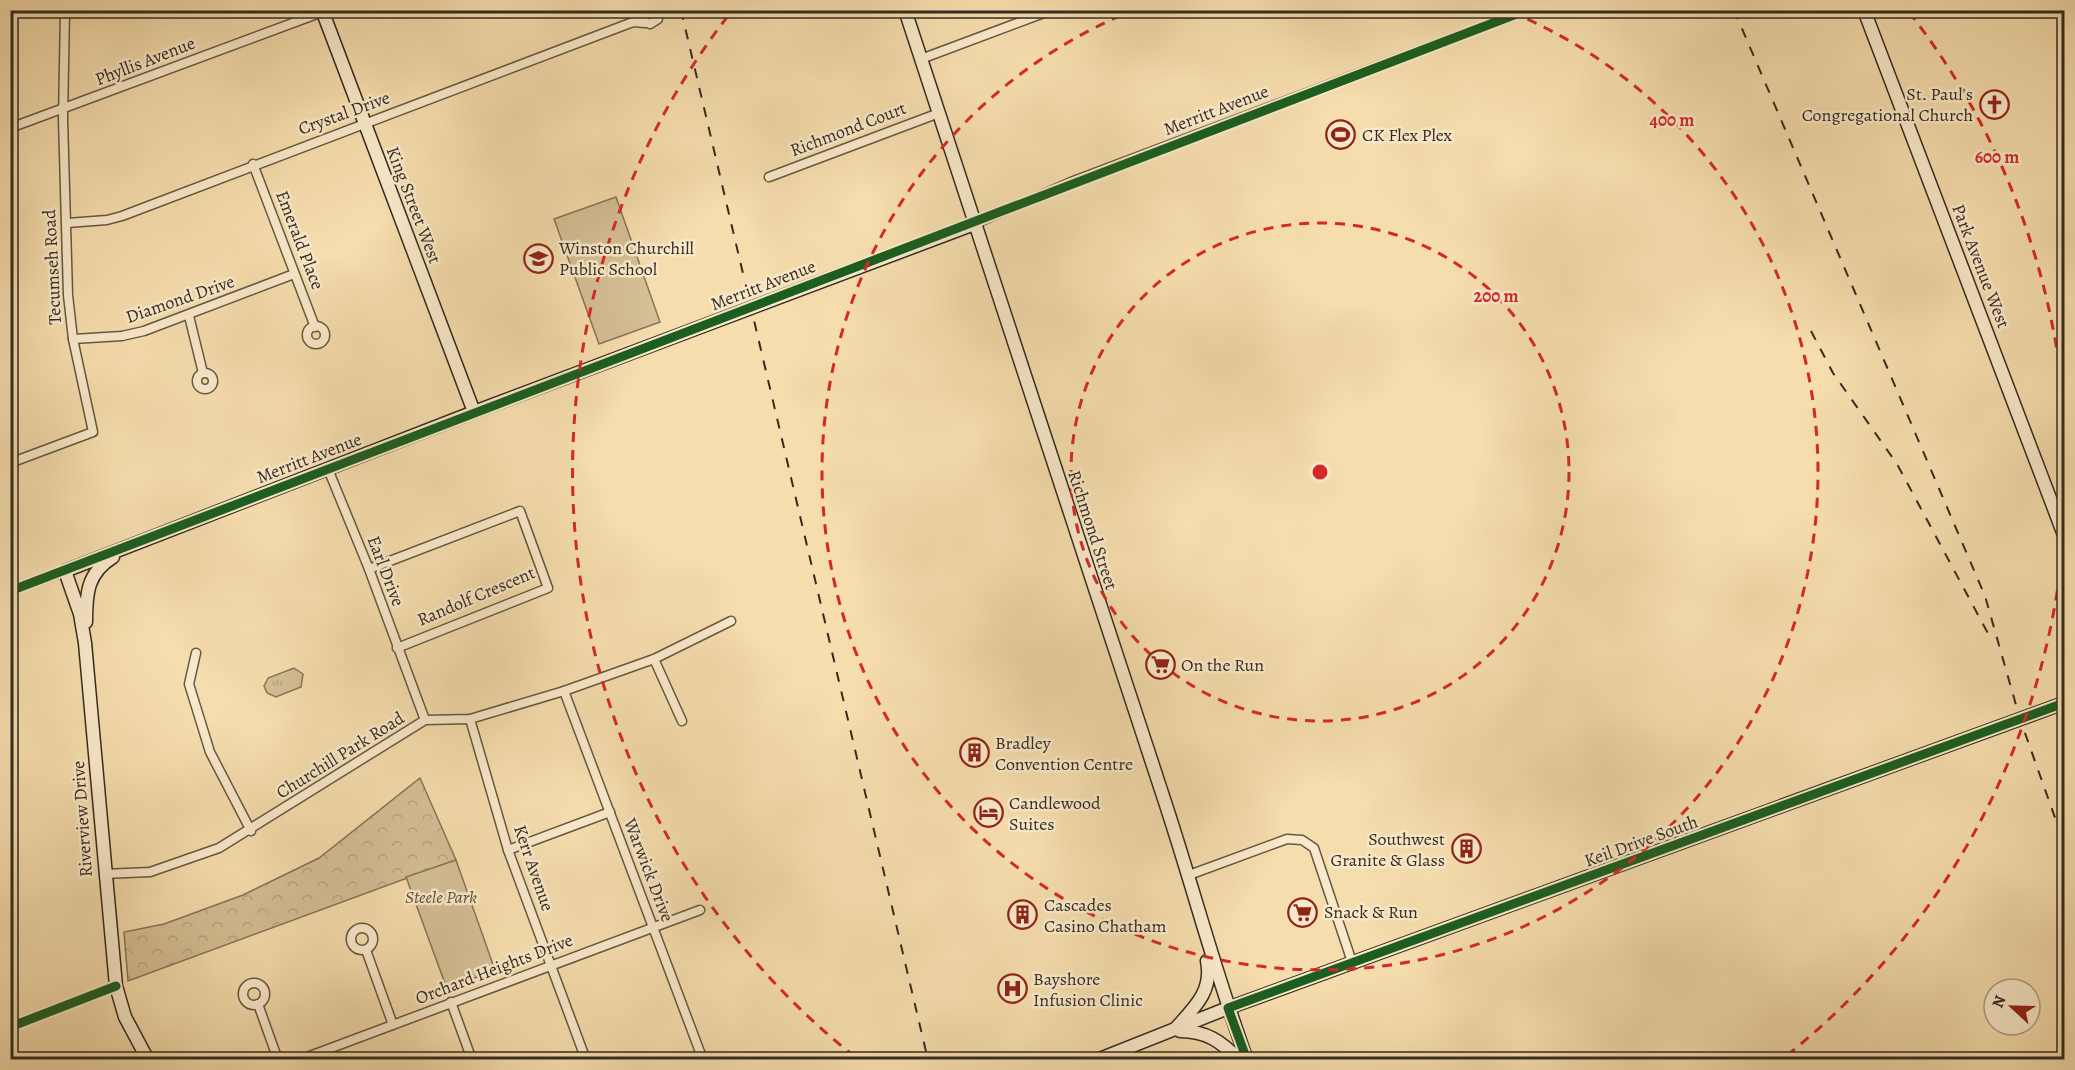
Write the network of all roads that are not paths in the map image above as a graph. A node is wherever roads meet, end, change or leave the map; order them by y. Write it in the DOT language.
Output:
graph roads {
  1 [pos="65,10"];
  2 [pos="640,10"];
  3 [pos="658,10"];
  4 [pos="904,10"];
  5 [pos="1052,10"];
  6 [pos="1527,10"];
  7 [pos="1864,10"];
  8 [pos="323,11"];
  9 [pos="630,23"];
  10 [pos="645,24"];
  11 [pos="921,58"];
  12 [pos="63,109"];
  13 [pos="939,113"];
  14 [pos="363,123"];
  15 [pos="10,128"];
  16 [pos="253,164"];
  17 [pos="769,177"];
  18 [pos="977,223"];
  19 [pos="67,224"];
  20 [pos="294,274"];
  21 [pos="189,316"];
  22 [pos="315,327"];
  23 [pos="73,339"];
  24 [pos="203,373"];
  25 [pos="474,412"];
  26 [pos="10,463"];
  27 [pos="327,469"];
  28 [pos="2064,535"];
  29 [pos="129,546"];
  30 [pos="369,569"];
  31 [pos="64,571"];
  32 [pos="10,591"];
  33 [pos="731,621"];
  34 [pos="85,643"];
  35 [pos="397,648"];
  36 [pos="196,653"];
  37 [pos="654,658"];
  38 [pos="564,692"];
  39 [pos="2064,703"];
  40 [pos="470,719"];
  41 [pos="425,720"];
  42 [pos="682,721"];
  43 [pos="610,812"];
  44 [pos="251,831"];
  45 [pos="508,850"];
  46 [pos="104,874"];
  47 [pos="1189,875"];
  48 [pos="700,910"];
  49 [pos="652,926"];
  50 [pos="1204,936"];
  51 [pos="366,950"];
  52 [pos="551,965"];
  53 [pos="1353,965"];
  54 [pos="451,1002"];
  55 [pos="258,1004"];
  56 [pos="1228,1008"];
  57 [pos="393,1025"];
  58 [pos="1172,1031"];
  59 [pos="310,1058"];
  60 [pos="148,1059"];
  61 [pos="278,1059"];
  62 [pos="299,1059"];
  63 [pos="472,1059"];
  64 [pos="586,1059"];
  65 [pos="703,1059"];
  66 [pos="1097,1059"];
  67 [pos="1239,1059"];
  68 [pos="1247,1059"];
  1 -- 12 [label="street, Tecumseh Road"];
  2 -- 9 [label="street"];
  2 -- 10 [label="street"];
  3 -- 10 [label="street"];
  4 -- 11 [label="street, Richmond Street"];
  5 -- 11 [label="street"];
  6 -- 18 [label="street, Merritt Avenue"];
  7 -- 28 [label="street, Park Avenue West"];
  8 -- 12 [label="street, Phyllis Avenue"];
  8 -- 14 [label="street, King Street West"];
  9 -- 10 [label="street, Crystal Drive"];
  9 -- 14 [label="street, Crystal Drive"];
  11 -- 13 [label="street, Richmond Street"];
  12 -- 15 [label="street, Phyllis Avenue"];
  12 -- 19 [label="street, Tecumseh Road"];
  13 -- 17 [label="street, Richmond Court"];
  13 -- 18 [label="street, Richmond Street"];
  14 -- 16 [label="street, Crystal Drive"];
  14 -- 25 [label="street, King Street West"];
  16 -- 19 [label="street, Crystal Drive"];
  16 -- 20 [label="street, Emerald Place"];
  18 -- 25 [label="street, Merritt Avenue"];
  18 -- 47 [label="street, Richmond Street"];
  19 -- 23 [label="street, Tecumseh Road"];
  20 -- 21 [label="street, Diamond Drive"];
  20 -- 22 [label="street, Emerald Place"];
  21 -- 23 [label="street, Diamond Drive"];
  21 -- 24 [label="street"];
  23 -- 26 [label="street, Tecumseh Road"];
  25 -- 27 [label="street, Merritt Avenue"];
  27 -- 29 [label="street, Merritt Avenue"];
  27 -- 30 [label="street, Earl Drive"];
  29 -- 31 [label="street, Merritt Avenue"];
  29 -- 34 [label="street"];
  30 -- 35 [label="street, Earl Drive"];
  30 -- 35 [label="street, Randolf Crescent"];
  31 -- 32 [label="street, Merritt Avenue"];
  31 -- 34 [label="street, Riverview Drive"];
  33 -- 37 [label="street, Churchill Park Road"];
  34 -- 46 [label="street, Riverview Drive"];
  35 -- 41 [label="street, Earl Drive"];
  36 -- 44 [label="street"];
  37 -- 38 [label="street, Churchill Park Road"];
  37 -- 42 [label="street"];
  38 -- 40 [label="street, Churchill Park Road"];
  38 -- 43 [label="street, Warwick Drive"];
  39 -- 53 [label="street, Keil Drive South"];
  40 -- 41 [label="street, Churchill Park Road"];
  40 -- 45 [label="street, Kerr Avenue"];
  41 -- 44 [label="street, Churchill Park Road"];
  43 -- 45 [label="street"];
  43 -- 49 [label="street, Warwick Drive"];
  44 -- 46 [label="street, Churchill Park Road"];
  45 -- 52 [label="street, Kerr Avenue"];
  46 -- 60 [label="street, Riverview Drive"];
  47 -- 50 [label="street, Richmond Street"];
  47 -- 53 [label="street"];
  48 -- 49 [label="street, Orchard Heights Drive"];
  49 -- 52 [label="street, Orchard Heights Drive"];
  49 -- 65 [label="street, Warwick Drive"];
  50 -- 56 [label="street, Richmond Street"];
  50 -- 58 [label="street"];
  51 -- 57 [label="street"];
  52 -- 54 [label="street, Orchard Heights Drive"];
  52 -- 64 [label="street, Kerr Avenue"];
  53 -- 56 [label="street, Keil Drive South"];
  54 -- 57 [label="street, Orchard Heights Drive"];
  54 -- 63 [label="street"];
  55 -- 61 [label="street"];
  56 -- 58 [label="street, Keil Drive South"];
  56 -- 68 [label="street, Richmond Street"];
  57 -- 59 [label="street, Orchard Heights Drive"];
  58 -- 66 [label="street, Keil Drive South"];
  58 -- 67 [label="street"];
  59 -- 62 [label="street, Orchard Heights Drive"];
}
